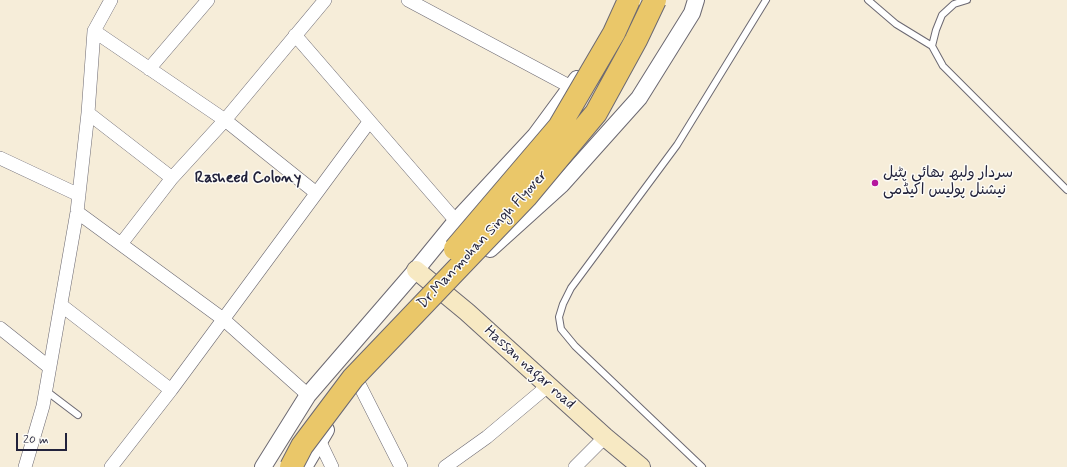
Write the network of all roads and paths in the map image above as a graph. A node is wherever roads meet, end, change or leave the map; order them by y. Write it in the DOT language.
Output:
graph roads {
  1 [pos="111,0"];
  2 [pos="208,0"];
  3 [pos="325,0"];
  4 [pos="408,0"];
  5 [pos="620,0"];
  6 [pos="629,0"];
  7 [pos="655,0"];
  8 [pos="696,0"];
  9 [pos="766,0"];
  10 [pos="868,0"];
  11 [pos="967,0"];
  12 [pos="94,31"];
  13 [pos="295,35"];
  14 [pos="932,46"];
  15 [pos="149,69"];
  16 [pos="571,88"];
  17 [pos="88,113"];
  18 [pos="225,120"];
  19 [pos="369,122"];
  20 [pos="0,158"];
  21 [pos="172,178"];
  22 [pos="1067,190"];
  23 [pos="315,192"];
  24 [pos="79,195"];
  25 [pos="77,212"];
  26 [pos="456,221"];
  27 [pos="120,244"];
  28 [pos="416,270"];
  29 [pos="441,292"];
  30 [pos="61,305"];
  31 [pos="223,319"];
  32 [pos="0,328"];
  33 [pos="49,367"];
  34 [pos="548,385"];
  35 [pos="360,386"];
  36 [pos="45,390"];
  37 [pos="171,390"];
  38 [pos="308,395"];
  39 [pos="78,415"];
  40 [pos="605,437"];
  41 [pos="318,440"];
  42 [pos="446,466"];
  43 [pos="24,467"];
  44 [pos="111,467"];
  45 [pos="263,467"];
  46 [pos="275,467"];
  47 [pos="291,467"];
  48 [pos="304,467"];
  49 [pos="332,467"];
  50 [pos="401,467"];
  51 [pos="575,467"];
  52 [pos="641,467"];
  53 [pos="702,467"];
  1 -- 12 [label="street"];
  2 -- 15 [label="street"];
  3 -- 13 [label="street"];
  4 -- 16 [label="street"];
  5 -- 16 [label="street"];
  6 -- 46 [label="highway, Dr.Manmohan Singh Flyover, bridge"];
  7 -- 47 [label="highway, Dr.Manmohan Singh Flyover, bridge"];
  8 -- 29 [label="street"];
  9 -- 53 [label="lane"];
  10 -- 14 [label="lane"];
  11 -- 14 [label="lane"];
  12 -- 15 [label="street"];
  12 -- 17 [label="street"];
  13 -- 18 [label="street"];
  13 -- 19 [label="street"];
  14 -- 22 [label="lane"];
  15 -- 18 [label="street"];
  16 -- 26 [label="street"];
  17 -- 21 [label="street"];
  17 -- 24 [label="street"];
  18 -- 21 [label="street"];
  18 -- 23 [label="street"];
  19 -- 23 [label="street"];
  19 -- 26 [label="street"];
  20 -- 24 [label="street"];
  21 -- 27 [label="street"];
  23 -- 31 [label="street"];
  24 -- 25 [label="street"];
  25 -- 27 [label="street"];
  25 -- 30 [label="street"];
  26 -- 28 [label="street"];
  27 -- 31 [label="street"];
  28 -- 29 [label="main road, Hassan nagar road"];
  28 -- 38 [label="street"];
  29 -- 34 [label="main road, Hassan nagar road"];
  29 -- 35 [label="street"];
  30 -- 33 [label="street"];
  30 -- 37 [label="street"];
  31 -- 37 [label="street"];
  31 -- 38 [label="street"];
  32 -- 33 [label="street"];
  33 -- 36 [label="street"];
  34 -- 40 [label="main road, Hassan nagar road"];
  34 -- 42 [label="street"];
  35 -- 41 [label="street"];
  35 -- 50 [label="street"];
  36 -- 39 [label="lane"];
  36 -- 43 [label="street"];
  37 -- 44 [label="street"];
  38 -- 45 [label="street"];
  40 -- 51 [label="street"];
  40 -- 52 [label="main road, Hassan nagar road"];
  41 -- 48 [label="street"];
  41 -- 49 [label="street"];
}
